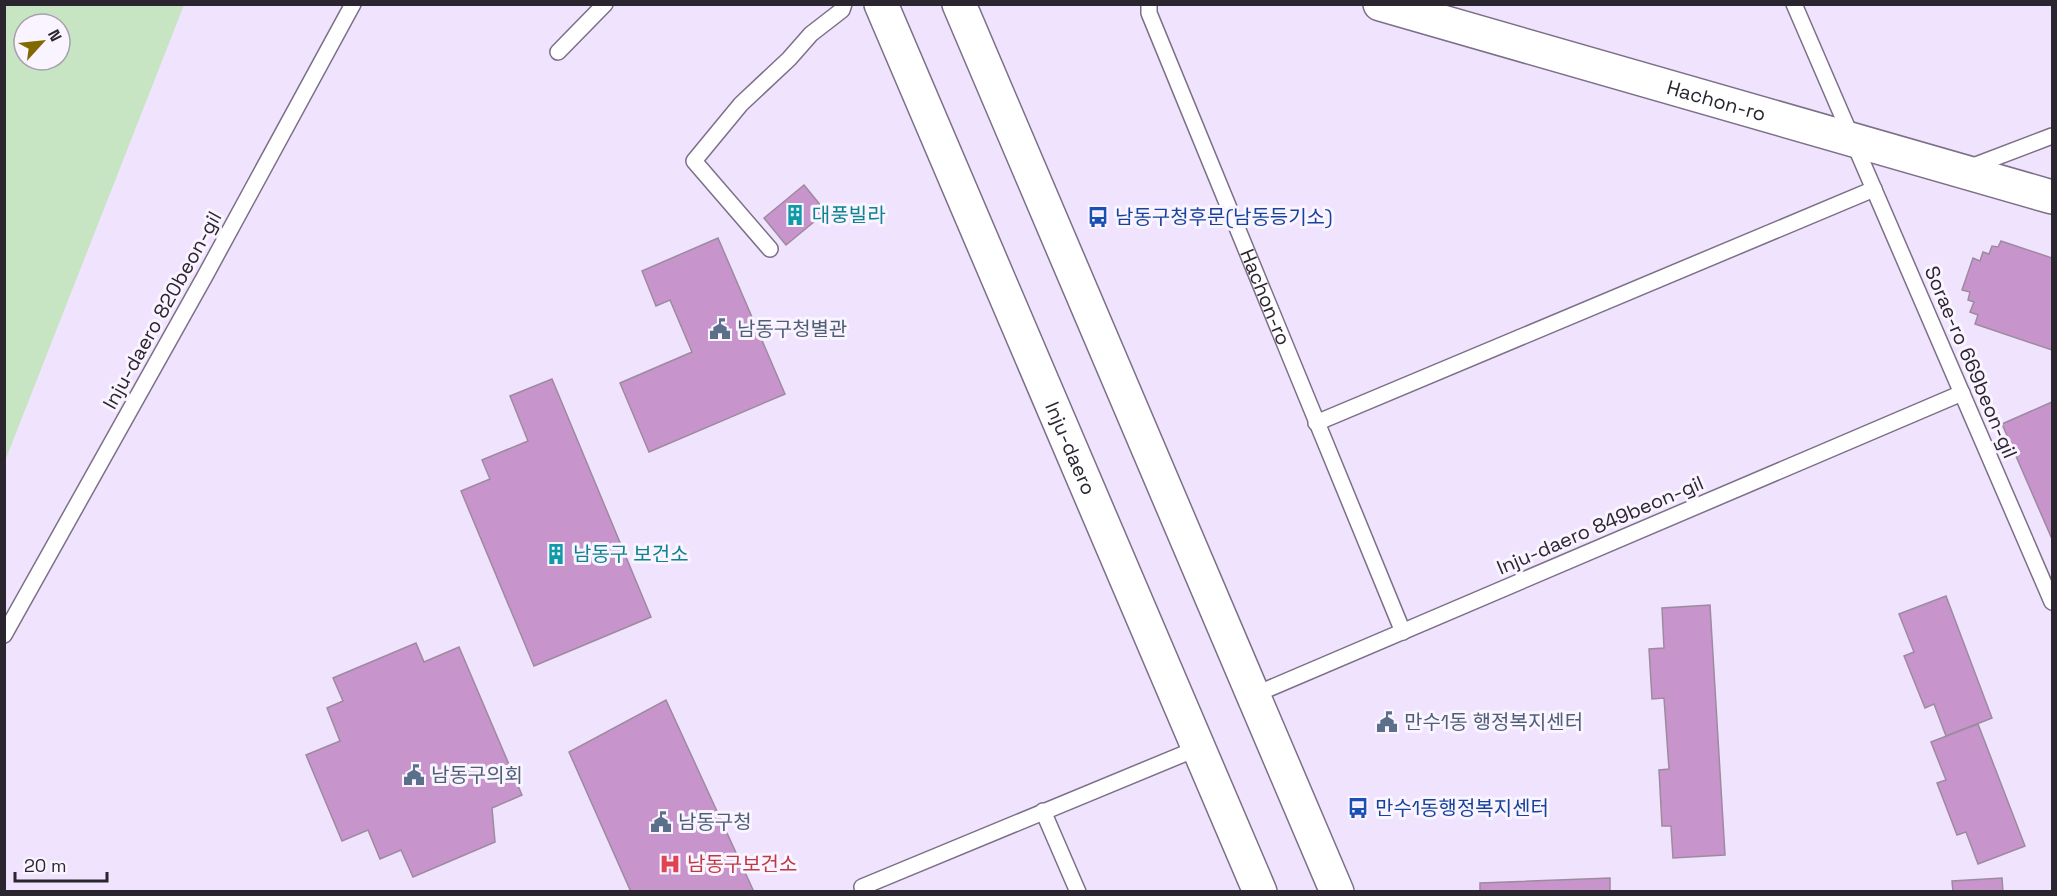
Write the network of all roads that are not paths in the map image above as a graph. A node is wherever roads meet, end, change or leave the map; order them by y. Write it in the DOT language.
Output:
graph roads {
  1 [pos="353,4"];
  2 [pos="605,4"];
  3 [pos="844,4"];
  4 [pos="881,4"];
  5 [pos="959,4"];
  6 [pos="1149,4"];
  7 [pos="1380,4"];
  8 [pos="1794,4"];
  9 [pos="558,52"];
  10 [pos="2052,136"];
  11 [pos="1852,138"];
  12 [pos="1962,170"];
  13 [pos="1874,189"];
  14 [pos="2052,197"];
  15 [pos="770,249"];
  16 [pos="1962,393"];
  17 [pos="1316,423"];
  18 [pos="2052,602"];
  19 [pos="1403,632"];
  20 [pos="4,635"];
  21 [pos="1254,695"];
  22 [pos="1198,748"];
  23 [pos="1043,811"];
  24 [pos="864,891"];
  25 [pos="1078,891"];
  26 [pos="1260,891"];
  27 [pos="1337,891"];
  1 -- 20 [label="lane, Inju-daero 820beon-gil"];
  2 -- 9 [label="lane"];
  3 -- 15 [label="lane"];
  4 -- 22 [label="main road, Inju-daero"];
  5 -- 21 [label="main road"];
  6 -- 17 [label="lane, Hachon-ro"];
  7 -- 11 [label="main road, Hachon-ro"];
  8 -- 11 [label="lane, Sorae-ro 669beon-gil"];
  10 -- 12 [label="lane"];
  11 -- 12 [label="main road, Hachon-ro"];
  11 -- 13 [label="lane, Sorae-ro 669beon-gil"];
  12 -- 14 [label="main road, Hachon-ro"];
  13 -- 16 [label="lane, Sorae-ro 669beon-gil"];
  13 -- 17 [label="lane"];
  16 -- 18 [label="lane, Sorae-ro 669beon-gil"];
  16 -- 19 [label="lane, Inju-daero 849beon-gil"];
  17 -- 19 [label="lane, Hachon-ro"];
  19 -- 21 [label="lane, Inju-daero 849beon-gil"];
  21 -- 27 [label="main road"];
  22 -- 23 [label="lane"];
  22 -- 26 [label="main road, Inju-daero"];
  23 -- 24 [label="lane"];
  23 -- 25 [label="lane"];
}
